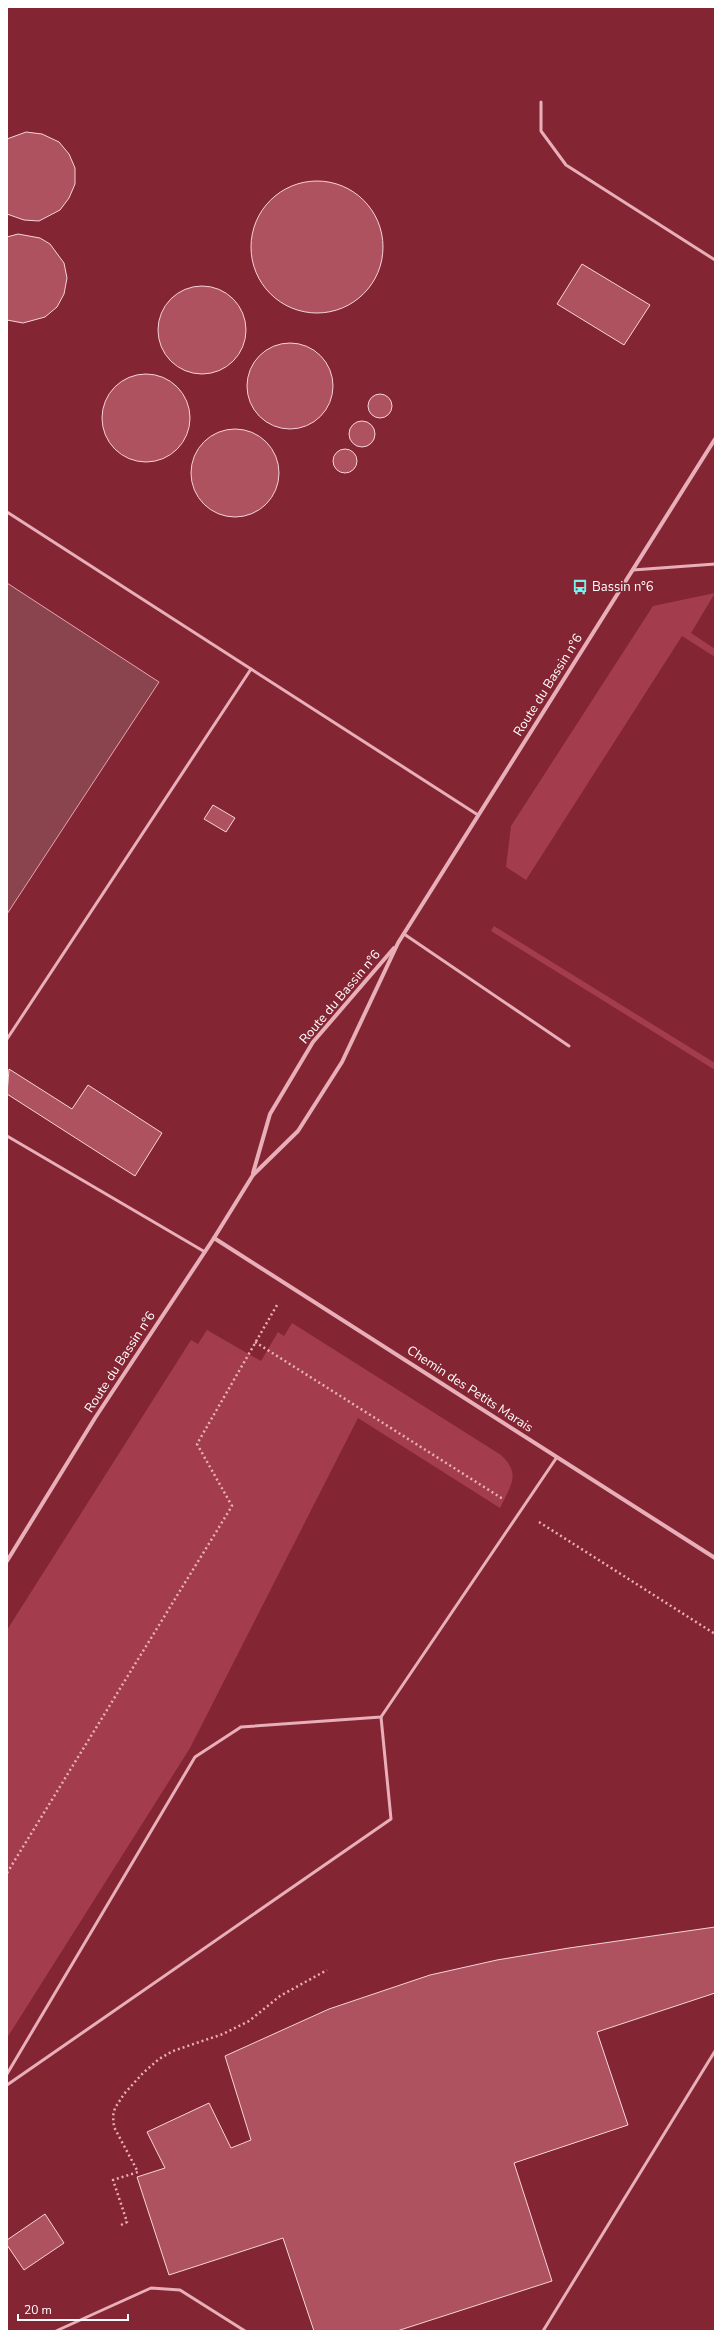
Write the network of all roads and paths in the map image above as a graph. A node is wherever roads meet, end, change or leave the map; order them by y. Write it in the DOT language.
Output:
graph roads {
  1 [pos="541,102"];
  2 [pos="715,260"];
  3 [pos="715,439"];
  4 [pos="7,512"];
  5 [pos="715,564"];
  6 [pos="633,570"];
  7 [pos="251,670"];
  8 [pos="478,814"];
  9 [pos="404,934"];
  10 [pos="398,943"];
  11 [pos="7,1039"];
  12 [pos="569,1046"];
  13 [pos="7,1136"];
  14 [pos="253,1174"];
  15 [pos="214,1238"];
  16 [pos="205,1252"];
  17 [pos="289,1285"];
  18 [pos="255,1342"];
  19 [pos="557,1457"];
  20 [pos="521,1510"];
  21 [pos="715,1558"];
  22 [pos="7,1561"];
  23 [pos="715,1634"];
  24 [pos="381,1717"];
  25 [pos="7,1873"];
  26 [pos="327,1970"];
  27 [pos="715,2051"];
  28 [pos="7,2074"];
  29 [pos="7,2085"];
  30 [pos="121,2225"];
  31 [pos="56,2331"];
  32 [pos="245,2331"];
  33 [pos="543,2331"];
  1 -- 2 [label="lane"];
  3 -- 6 [label="street, Route du Bassin n°6"];
  4 -- 7 [label="lane"];
  5 -- 6 [label="lane"];
  6 -- 8 [label="street, Route du Bassin n°6"];
  7 -- 8 [label="lane"];
  7 -- 11 [label="lane"];
  8 -- 9 [label="street, Route du Bassin n°6"];
  9 -- 10 [label="street, Route du Bassin n°6"];
  9 -- 12 [label="lane"];
  10 -- 14 [label="street, Route du Bassin n°6"];
  10 -- 14 [label="street, Route du Bassin n°6"];
  13 -- 16 [label="lane"];
  14 -- 15 [label="street, Route du Bassin n°6"];
  15 -- 16 [label="street, Route du Bassin n°6"];
  15 -- 17 [label="street, Chemin des Petits Marais"];
  16 -- 22 [label="street, Route du Bassin n°6"];
  17 -- 18 [label="path"];
  17 -- 19 [label="street, Chemin des Petits Marais"];
  18 -- 20 [label="path"];
  18 -- 25 [label="path"];
  19 -- 20 [label="lane"];
  19 -- 21 [label="street, Chemin des Petits Marais"];
  20 -- 23 [label="path"];
  20 -- 24 [label="lane"];
  24 -- 28 [label="lane"];
  24 -- 29 [label="lane"];
  26 -- 30 [label="path"];
  27 -- 33 [label="lane"];
  31 -- 32 [label="lane"];
}
